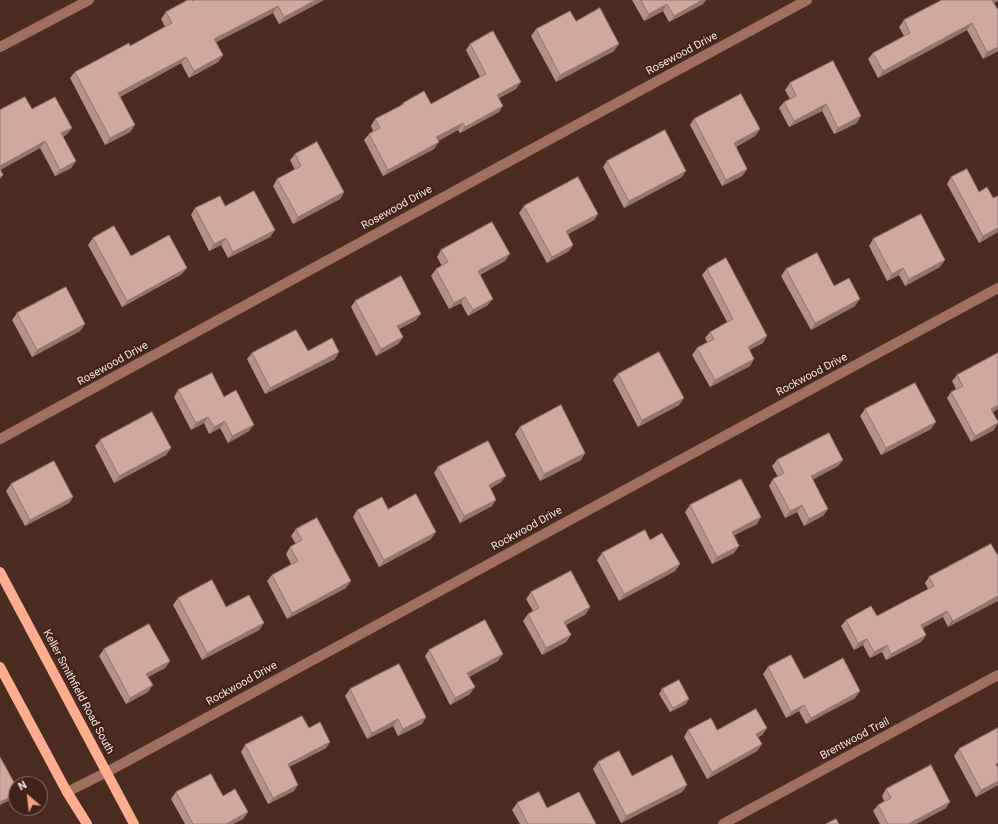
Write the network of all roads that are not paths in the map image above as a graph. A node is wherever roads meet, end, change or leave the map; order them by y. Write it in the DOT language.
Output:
graph roads {
  1 [pos="89,0"];
  2 [pos="807,0"];
  3 [pos="0,48"];
  4 [pos="998,288"];
  5 [pos="0,439"];
  6 [pos="0,572"];
  7 [pos="0,667"];
  8 [pos="998,675"];
  9 [pos="107,772"];
  10 [pos="67,792"];
  11 [pos="87,824"];
  12 [pos="134,824"];
  13 [pos="723,824"];
  1 -- 3 [label="street"];
  2 -- 5 [label="street, Rosewood Drive"];
  4 -- 9 [label="street, Rockwood Drive"];
  6 -- 9 [label="main road, Keller Smithfield Road South"];
  7 -- 10 [label="main road"];
  8 -- 13 [label="street, Brentwood Trail"];
  9 -- 10 [label="street, Rockwood Drive"];
  9 -- 12 [label="main road, Keller Smithfield Road South"];
  10 -- 11 [label="main road"];
}
